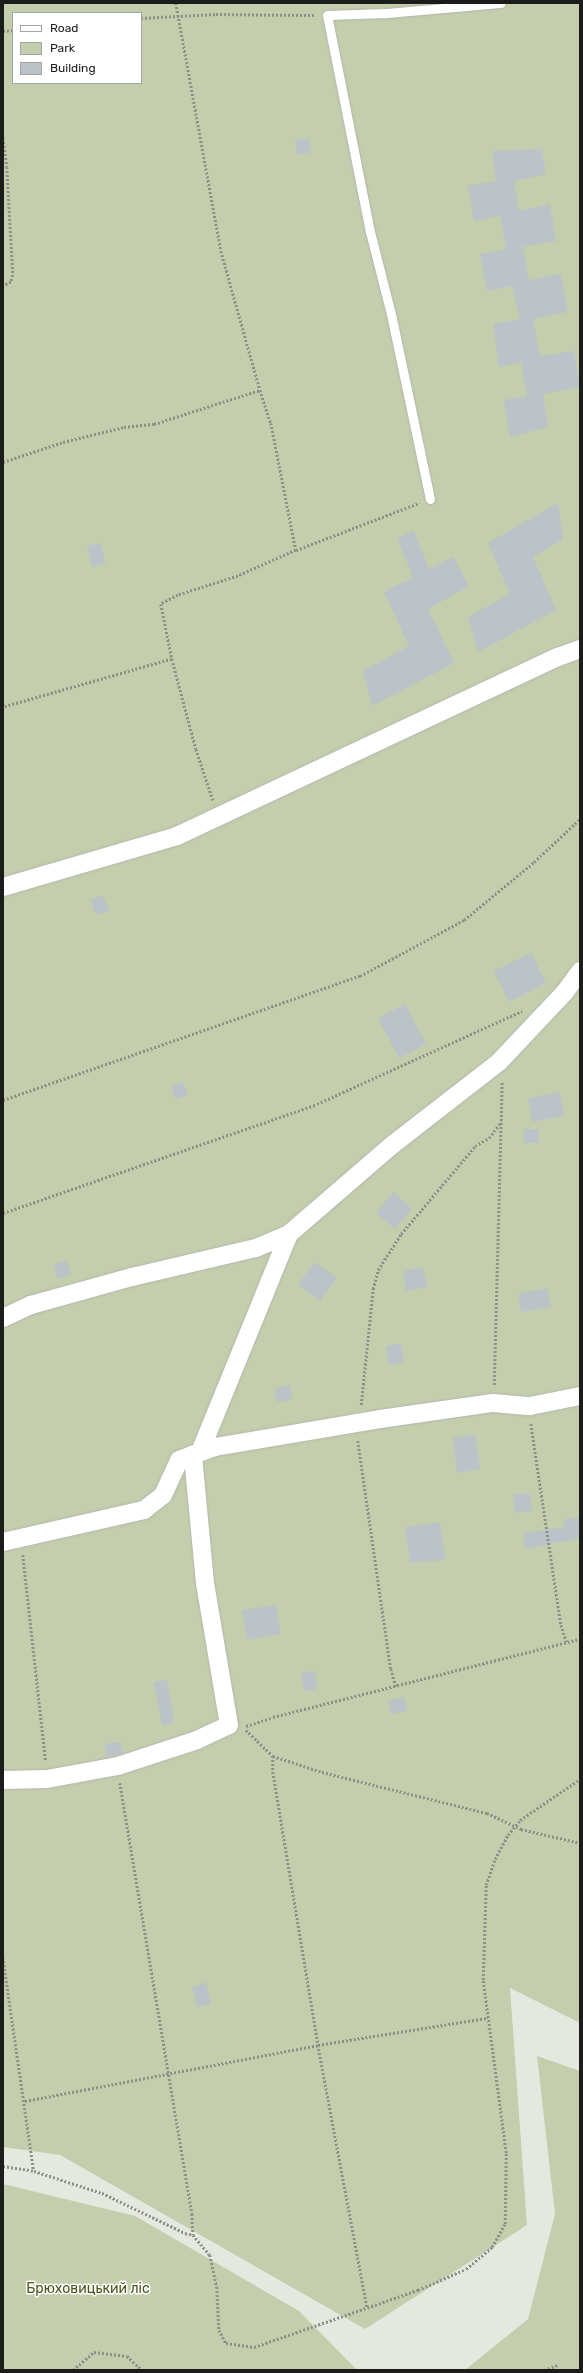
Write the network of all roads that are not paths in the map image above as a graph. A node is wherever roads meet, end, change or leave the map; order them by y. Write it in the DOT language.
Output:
graph roads {
  1 [pos="495,6"];
  2 [pos="430,499"];
  3 [pos="580,649"];
  4 [pos="3,887"];
  5 [pos="580,971"];
  6 [pos="289,1234"];
  7 [pos="3,1318"];
  8 [pos="580,1396"];
  9 [pos="197,1453"];
  10 [pos="3,1542"];
  11 [pos="3,1780"];
  1 -- 2 [label="lane"];
  3 -- 4 [label="street"];
  5 -- 6 [label="street"];
  6 -- 7 [label="street"];
  6 -- 9 [label="street"];
  8 -- 9 [label="street"];
  9 -- 10 [label="street"];
  9 -- 11 [label="street"];
}
